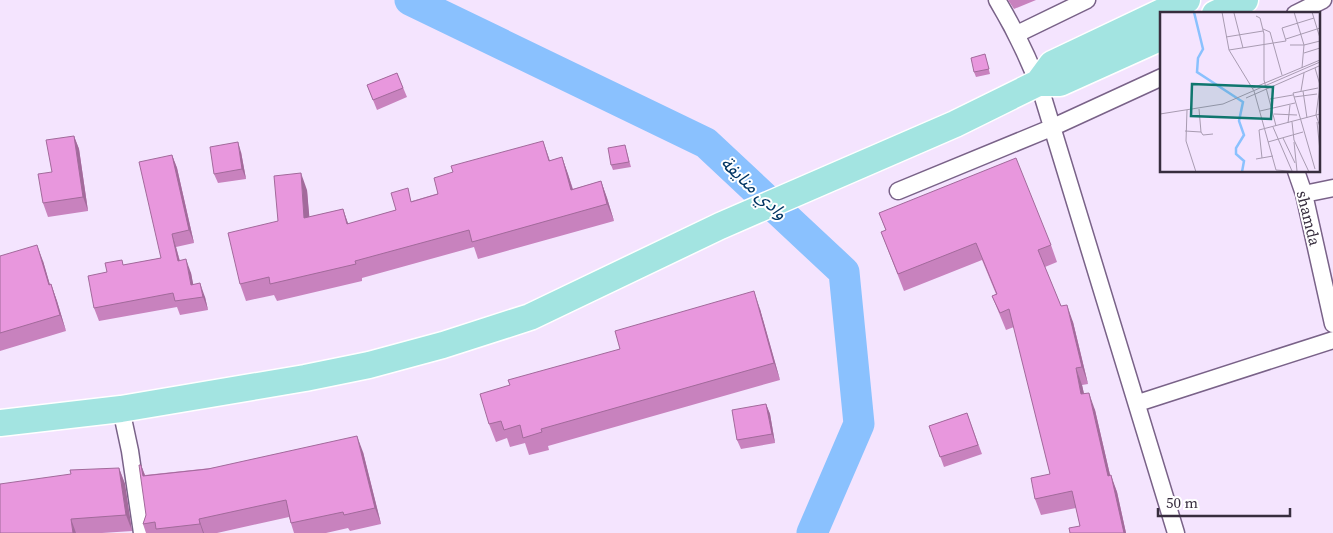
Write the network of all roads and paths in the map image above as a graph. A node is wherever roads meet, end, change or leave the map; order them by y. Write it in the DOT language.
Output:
graph roads {
  1 [pos="997,0"];
  2 [pos="1087,0"];
  3 [pos="1187,0"];
  4 [pos="1323,0"];
  5 [pos="1240,4"];
  6 [pos="1162,12"];
  7 [pos="1220,12"];
  8 [pos="1299,12"];
  9 [pos="1160,13"];
  10 [pos="1017,34"];
  11 [pos="1160,38"];
  12 [pos="1160,77"];
  13 [pos="1038,83"];
  14 [pos="1051,128"];
  15 [pos="1296,172"];
  16 [pos="1333,188"];
  17 [pos="898,191"];
  18 [pos="1304,194"];
  19 [pos="1333,324"];
  20 [pos="1333,340"];
  21 [pos="1138,403"];
  22 [pos="121,409"];
  23 [pos="0,423"];
  24 [pos="142,533"];
  25 [pos="1176,533"];
  1 -- 10 [label="street"];
  2 -- 10 [label="street"];
  3 -- 6 [label="main road"];
  4 -- 8 [label="street"];
  5 -- 7 [label="main road"];
  9 -- 13 [label="main road"];
  10 -- 13 [label="street"];
  11 -- 13 [label="main road"];
  12 -- 14 [label="street"];
  13 -- 14 [label="street"];
  13 -- 22 [label="main road"];
  14 -- 17 [label="street"];
  14 -- 21 [label="street"];
  15 -- 18 [label="street, shamda"];
  16 -- 18 [label="street"];
  18 -- 19 [label="street, shamda"];
  20 -- 21 [label="street"];
  21 -- 25 [label="street"];
  22 -- 23 [label="main road"];
  22 -- 24 [label="street"];
}
